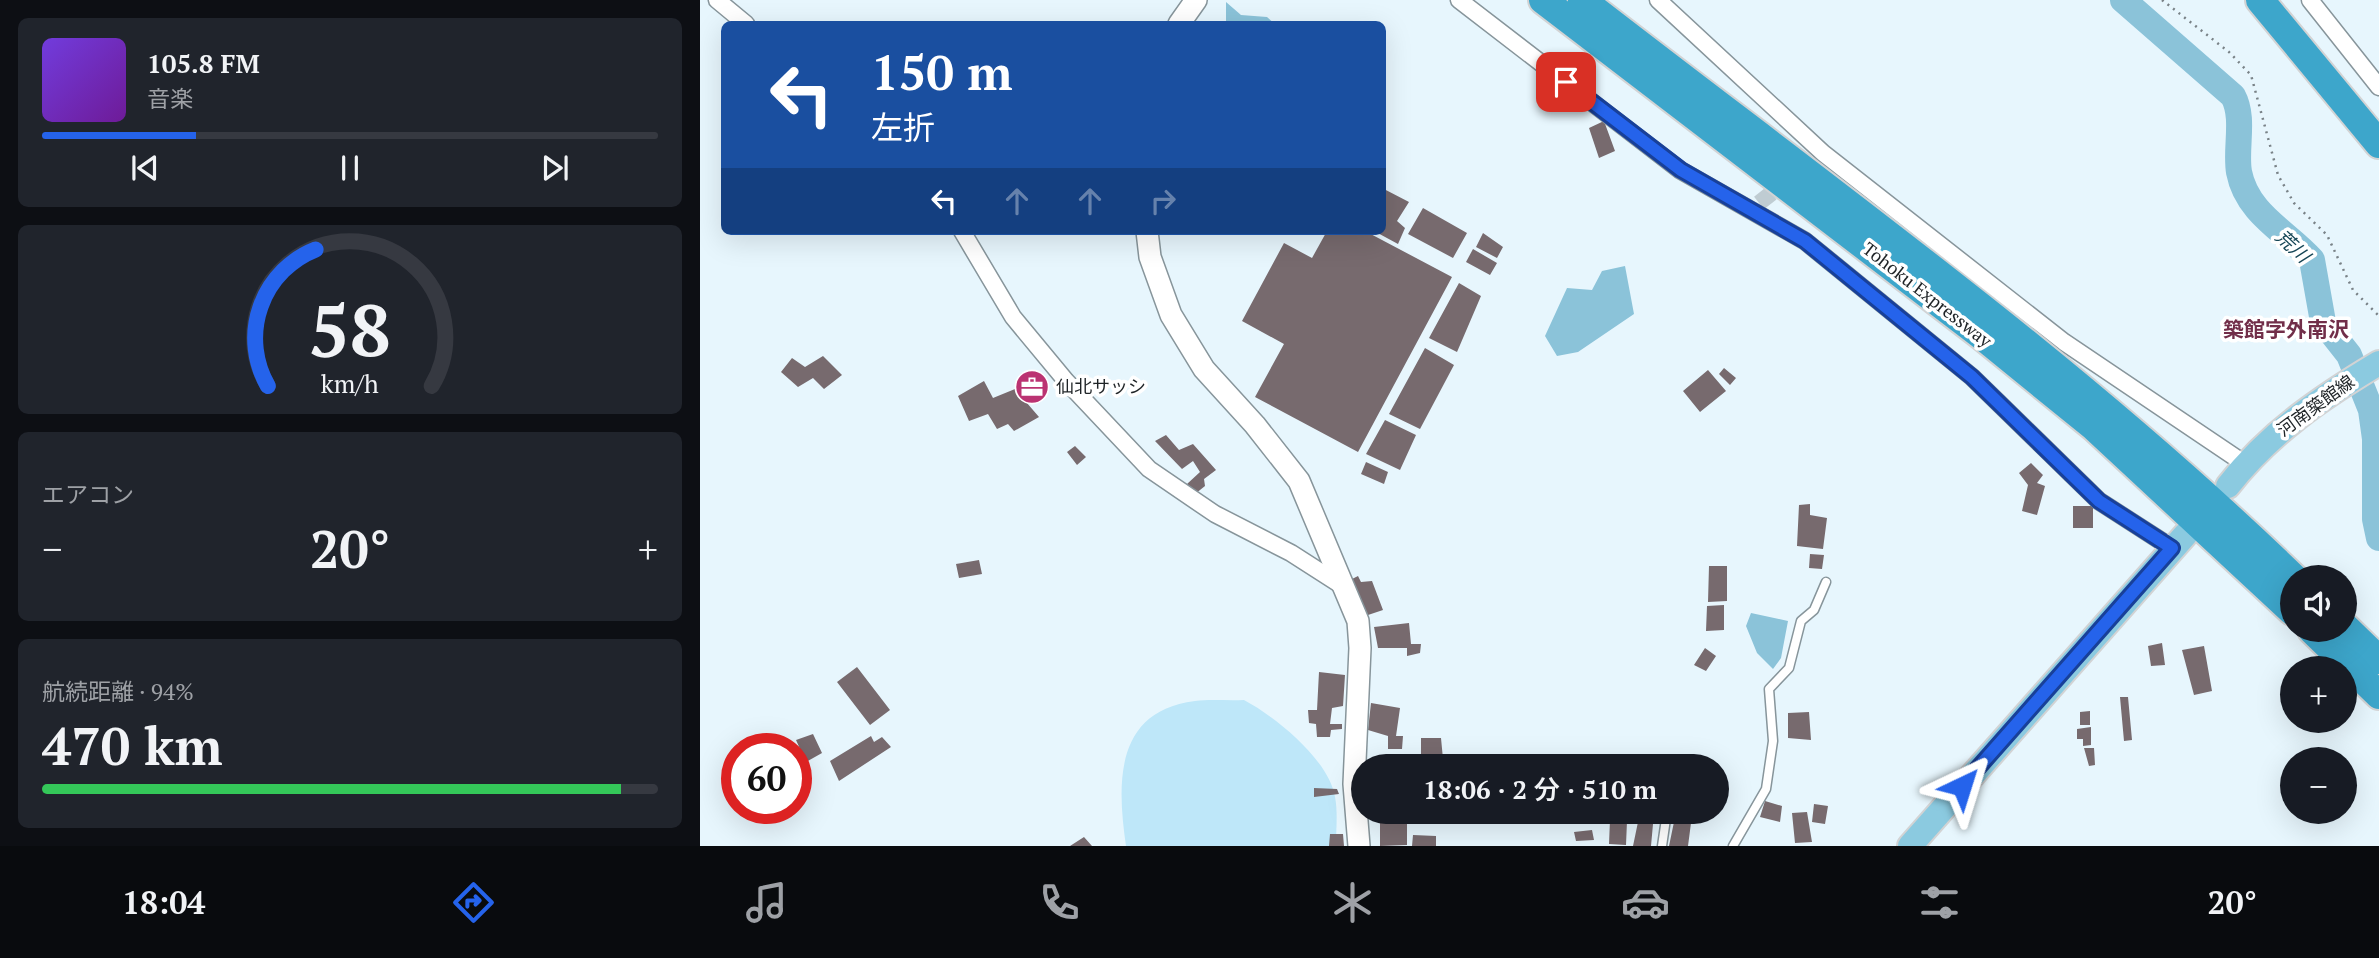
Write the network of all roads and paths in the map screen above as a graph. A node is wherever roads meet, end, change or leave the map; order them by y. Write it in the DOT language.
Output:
graph roads {
  1 [pos="717,0"];
  2 [pos="1196,0"];
  3 [pos="1459,0"];
  4 [pos="1543,0"];
  5 [pos="1582,0"];
  6 [pos="1658,0"];
  7 [pos="2162,0"];
  8 [pos="2260,0"];
  9 [pos="2311,0"];
  10 [pos="742,21"];
  11 [pos="1181,21"];
  12 [pos="2379,88"];
  13 [pos="2379,144"];
  14 [pos="964,235"];
  15 [pos="1147,235"];
  16 [pos="2379,316"];
  17 [pos="2378,363"];
  18 [pos="2245,464"];
  19 [pos="2228,485"];
  20 [pos="2179,541"];
  21 [pos="2280,565"];
  22 [pos="1826,582"];
  23 [pos="1345,588"];
  24 [pos="2280,599"];
  25 [pos="2357,639"];
  26 [pos="2324,642"];
  27 [pos="2379,660"];
  28 [pos="2379,695"];
  29 [pos="1665,824"];
  30 [pos="1359,846"];
  31 [pos="1662,846"];
  32 [pos="1733,846"];
  33 [pos="1910,846"];
  1 -- 10 [label="street"];
  2 -- 11 [label="street"];
  3 -- 20 [label="street"];
  4 -- 24 [label="highway, Tohoku Expressway"];
  5 -- 21 [label="highway, Tohoku Expressway"];
  6 -- 18 [label="street"];
  7 -- 16 [label="path"];
  8 -- 13 [label="highway"];
  9 -- 12 [label="street"];
  14 -- 23 [label="street"];
  15 -- 23 [label="street"];
  17 -- 18 [label="main road, 河南築館線"];
  18 -- 19 [label="main road, 河南築館線"];
  20 -- 33 [label="main road"];
  22 -- 32 [label="lane"];
  23 -- 30 [label="street"];
  25 -- 27 [label="highway"];
  26 -- 28 [label="highway"];
  29 -- 31 [label="lane"];
}
